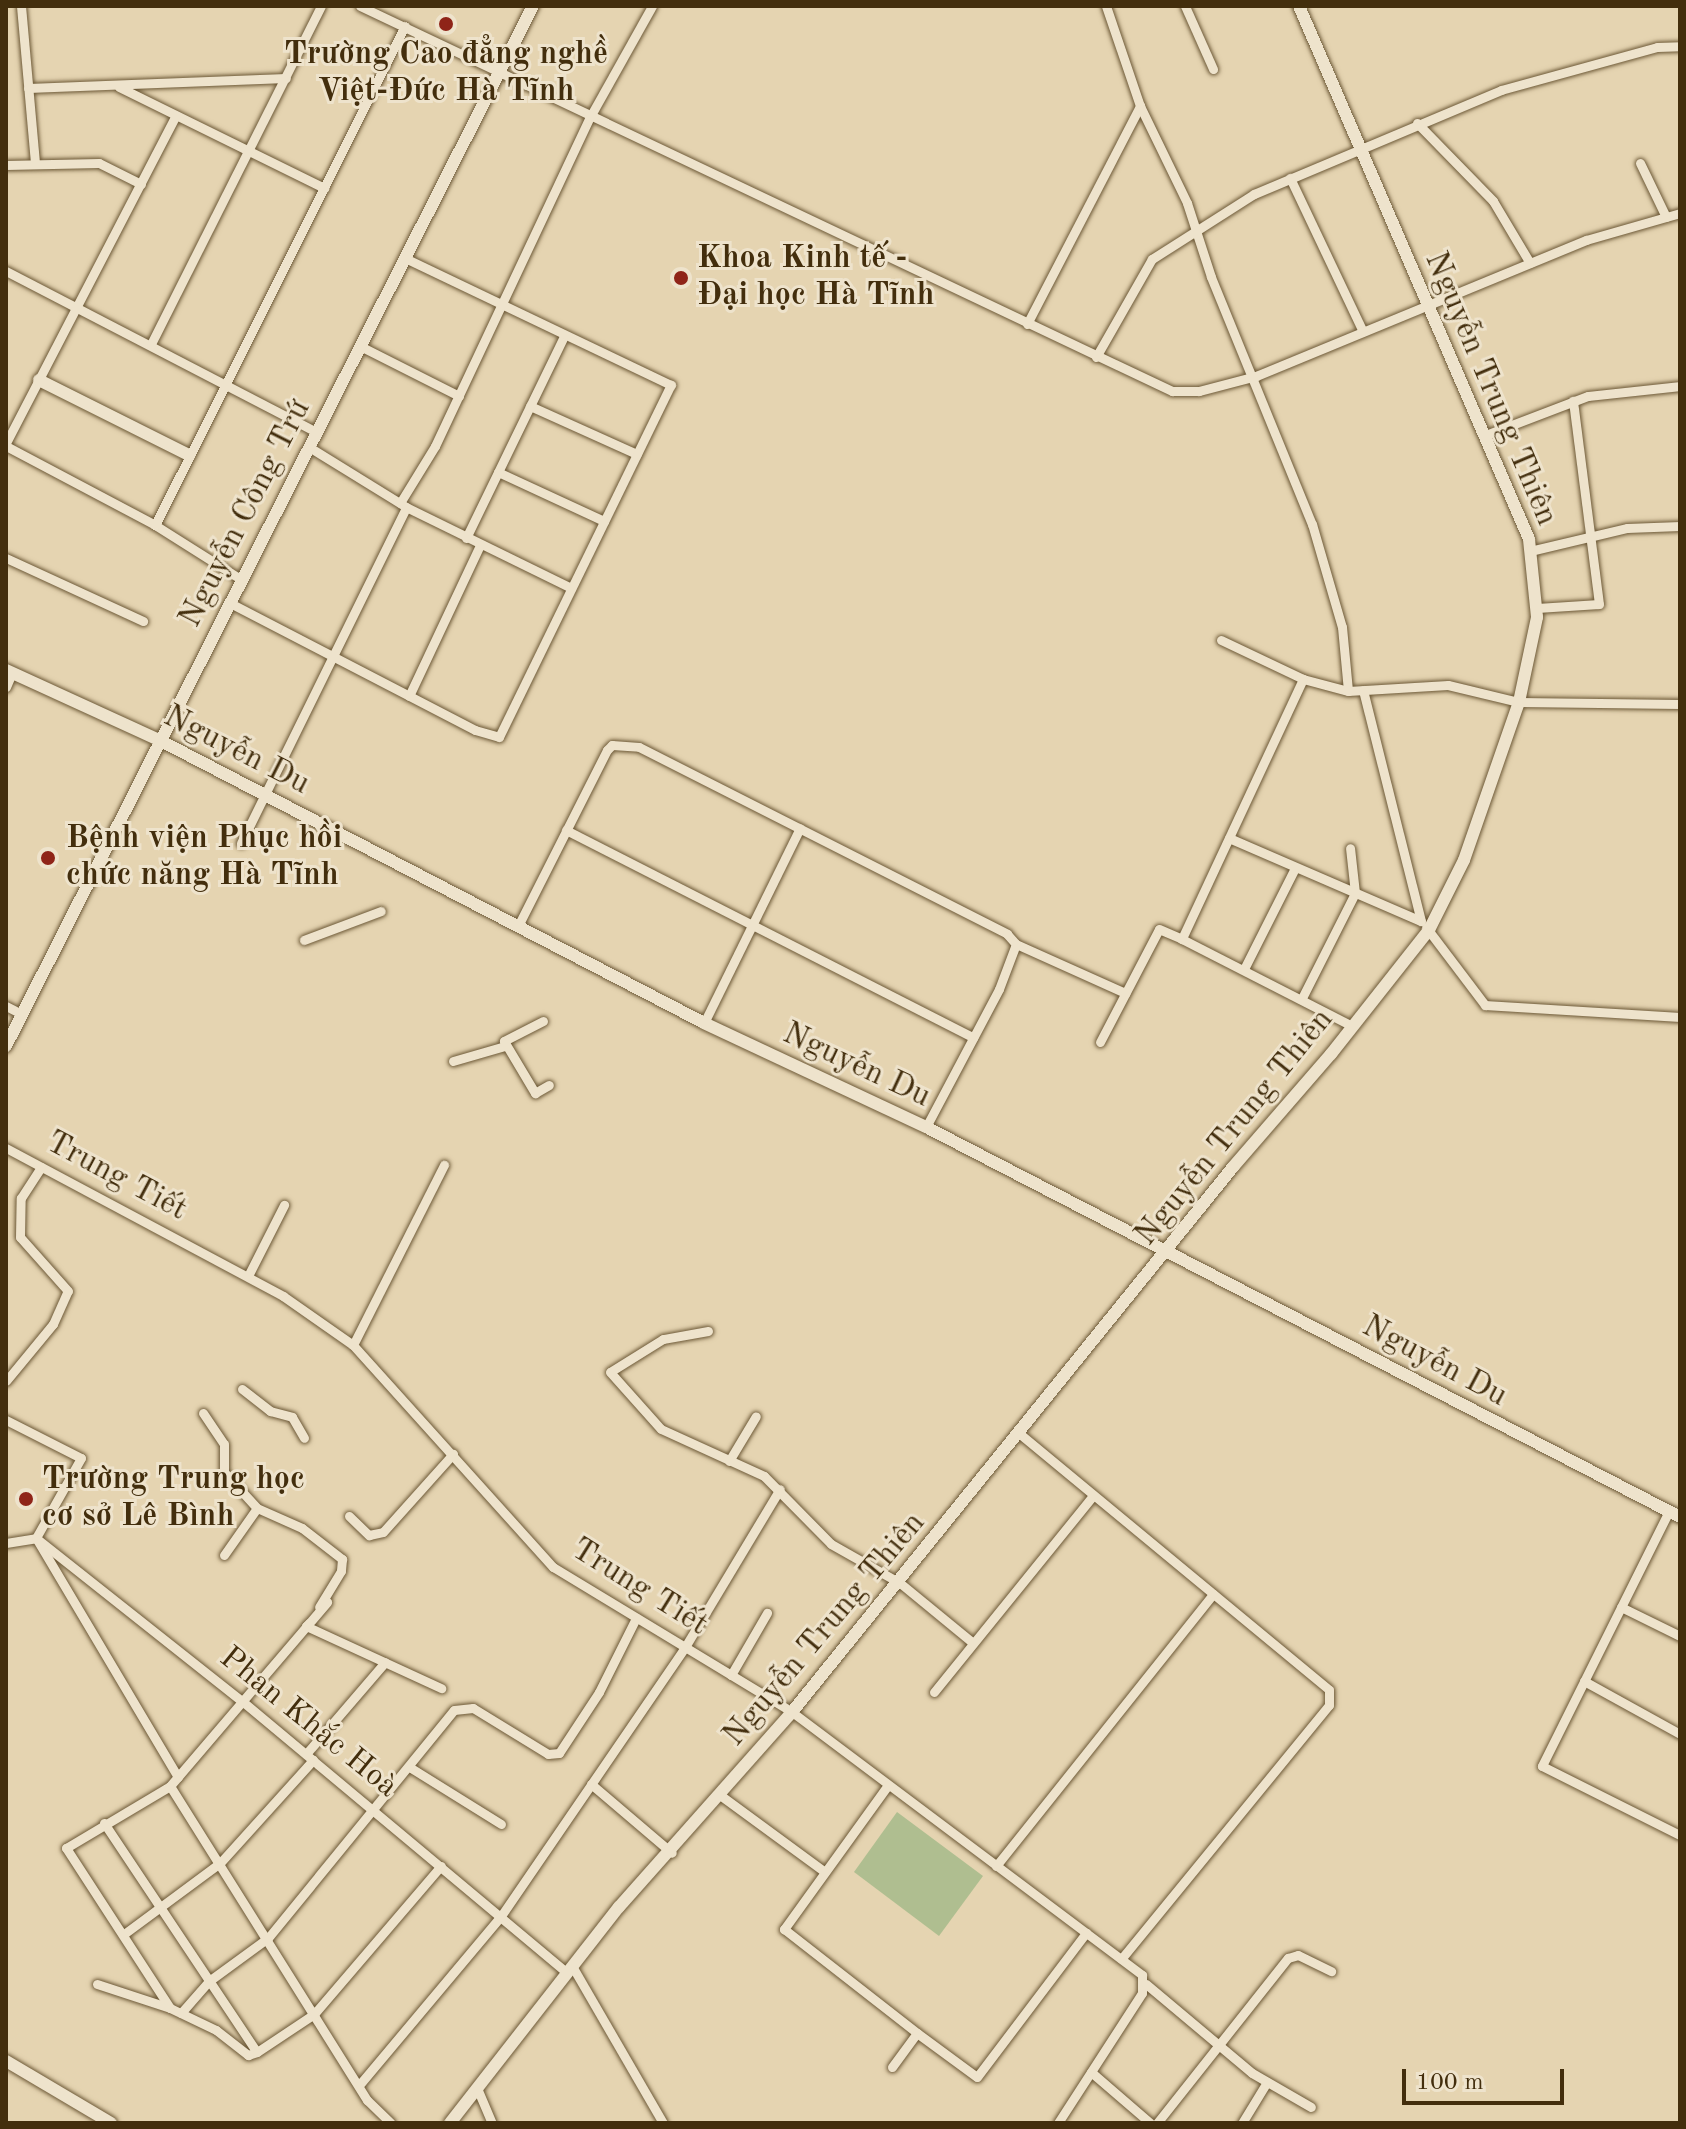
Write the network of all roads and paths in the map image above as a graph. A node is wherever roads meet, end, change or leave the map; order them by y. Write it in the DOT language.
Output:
graph roads {
  1 [pos="21,6"];
  2 [pos="321,6"];
  3 [pos="360,6"];
  4 [pos="533,6"];
  5 [pos="652,6"];
  6 [pos="1185,6"];
  7 [pos="1299,6"];
  8 [pos="1109,7"];
  9 [pos="405,26"];
  10 [pos="1680,46"];
  11 [pos="1213,69"];
  12 [pos="499,73"];
  13 [pos="286,78"];
  14 [pos="116,85"];
  15 [pos="28,88"];
  16 [pos="1140,106"];
  17 [pos="176,115"];
  18 [pos="590,117"];
  19 [pos="1417,123"];
  20 [pos="1358,148"];
  21 [pos="248,150"];
  22 [pos="35,163"];
  23 [pos="1640,163"];
  24 [pos="6,165"];
  25 [pos="1290,178"];
  26 [pos="141,184"];
  27 [pos="324,188"];
  28 [pos="1680,213"];
  29 [pos="1666,217"];
  30 [pos="1197,234"];
  31 [pos="405,258"];
  32 [pos="1530,263"];
  33 [pos="6,271"];
  34 [pos="503,305"];
  35 [pos="1425,307"];
  36 [pos="77,308"];
  37 [pos="1027,324"];
  38 [pos="1363,332"];
  39 [pos="564,336"];
  40 [pos="151,344"];
  41 [pos="360,346"];
  42 [pos="1096,357"];
  43 [pos="1256,376"];
  44 [pos="39,380"];
  45 [pos="225,384"];
  46 [pos="1680,386"];
  47 [pos="459,396"];
  48 [pos="1573,401"];
  49 [pos="530,406"];
  50 [pos="317,432"];
  51 [pos="1483,436"];
  52 [pos="6,444"];
  53 [pos="309,447"];
  54 [pos="637,454"];
  55 [pos="189,455"];
  56 [pos="498,472"];
  57 [pos="403,505"];
  58 [pos="604,521"];
  59 [pos="155,525"];
  60 [pos="1680,526"];
  61 [pos="1590,537"];
  62 [pos="466,538"];
  63 [pos="480,545"];
  64 [pos="1530,551"];
  65 [pos="6,558"];
  66 [pos="242,580"];
  67 [pos="571,588"];
  68 [pos="230,603"];
  69 [pos="1537,608"];
  70 [pos="143,621"];
  71 [pos="1221,640"];
  72 [pos="331,655"];
  73 [pos="9,671"];
  74 [pos="1303,679"];
  75 [pos="6,687"];
  76 [pos="1363,690"];
  77 [pos="1348,691"];
  78 [pos="409,696"];
  79 [pos="1519,702"];
  80 [pos="1680,704"];
  81 [pos="161,741"];
  82 [pos="266,794"];
  83 [pos="800,828"];
  84 [pos="566,830"];
  85 [pos="1229,838"];
  86 [pos="241,843"];
  87 [pos="1350,848"];
  88 [pos="1295,868"];
  89 [pos="1355,893"];
  90 [pos="381,911"];
  91 [pos="754,922"];
  92 [pos="1425,925"];
  93 [pos="518,926"];
  94 [pos="1182,939"];
  95 [pos="304,940"];
  96 [pos="1016,944"];
  97 [pos="1244,969"];
  98 [pos="1125,993"];
  99 [pos="1302,998"];
  100 [pos="6,1006"];
  101 [pos="22,1014"];
  102 [pos="1680,1017"];
  103 [pos="543,1021"];
  104 [pos="704,1023"];
  105 [pos="1352,1026"];
  106 [pos="973,1037"];
  107 [pos="1100,1042"];
  108 [pos="6,1046"];
  109 [pos="505,1046"];
  110 [pos="453,1061"];
  111 [pos="549,1085"];
  112 [pos="926,1127"];
  113 [pos="6,1148"];
  114 [pos="444,1165"];
  115 [pos="41,1167"];
  116 [pos="284,1205"];
  117 [pos="1168,1251"];
  118 [pos="248,1276"];
  119 [pos="708,1331"];
  120 [pos="353,1345"];
  121 [pos="6,1381"];
  122 [pos="242,1389"];
  123 [pos="203,1413"];
  124 [pos="756,1416"];
  125 [pos="6,1420"];
  126 [pos="1020,1434"];
  127 [pos="304,1438"];
  128 [pos="453,1454"];
  129 [pos="729,1461"];
  130 [pos="780,1489"];
  131 [pos="1093,1496"];
  132 [pos="257,1508"];
  133 [pos="1675,1514"];
  134 [pos="349,1516"];
  135 [pos="36,1538"];
  136 [pos="6,1543"];
  137 [pos="224,1555"];
  138 [pos="900,1583"];
  139 [pos="1213,1594"];
  140 [pos="327,1602"];
  141 [pos="1621,1607"];
  142 [pos="767,1613"];
  143 [pos="636,1618"];
  144 [pos="306,1626"];
  145 [pos="1680,1636"];
  146 [pos="973,1643"];
  147 [pos="685,1647"];
  148 [pos="385,1662"];
  149 [pos="731,1675"];
  150 [pos="1584,1681"];
  151 [pos="441,1688"];
  152 [pos="934,1692"];
  153 [pos="242,1701"];
  154 [pos="792,1712"];
  155 [pos="1680,1734"];
  156 [pos="309,1757"];
  157 [pos="411,1768"];
  158 [pos="178,1777"];
  159 [pos="591,1784"];
  160 [pos="888,1785"];
  161 [pos="170,1786"];
  162 [pos="720,1795"];
  163 [pos="375,1812"];
  164 [pos="104,1823"];
  165 [pos="501,1824"];
  166 [pos="1680,1835"];
  167 [pos="672,1853"];
  168 [pos="220,1863"];
  169 [pos="441,1866"];
  170 [pos="996,1866"];
  171 [pos="825,1872"];
  172 [pos="159,1905"];
  173 [pos="501,1916"];
  174 [pos="1086,1933"];
  175 [pos="124,1934"];
  176 [pos="268,1938"];
  177 [pos="1121,1959"];
  178 [pos="570,1970"];
  179 [pos="1331,1971"];
  180 [pos="209,1981"];
  181 [pos="1145,1982"];
  182 [pos="97,1984"];
  183 [pos="170,2008"];
  184 [pos="181,2013"];
  185 [pos="314,2014"];
  186 [pos="917,2033"];
  187 [pos="1218,2040"];
  188 [pos="257,2052"];
  189 [pos="6,2061"];
  190 [pos="892,2067"];
  191 [pos="1091,2072"];
  192 [pos="1267,2082"];
  193 [pos="360,2084"];
  194 [pos="477,2088"];
  195 [pos="1311,2107"];
  196 [pos="111,2123"];
  197 [pos="391,2123"];
  198 [pos="450,2123"];
  199 [pos="492,2123"];
  200 [pos="663,2123"];
  201 [pos="1058,2123"];
  202 [pos="1150,2123"];
  203 [pos="1157,2123"];
  204 [pos="1242,2123"];
  1 -- 15 [label="street"];
  2 -- 13 [label="street"];
  3 -- 9 [label="street"];
  4 -- 12 [label="main road, Nguyễn Công Trứ"];
  5 -- 18 [label="street"];
  6 -- 11 [label="street"];
  7 -- 20 [label="main road, Nguyễn Trung Thiên"];
  8 -- 16 [label="street"];
  9 -- 12 [label="street"];
  9 -- 27 [label="street"];
  10 -- 19 [label="street"];
  12 -- 18 [label="street"];
  12 -- 31 [label="main road, Nguyễn Công Trứ"];
  13 -- 14 [label="street"];
  13 -- 21 [label="street"];
  14 -- 15 [label="street"];
  14 -- 17 [label="street"];
  15 -- 22 [label="street"];
  16 -- 30 [label="street"];
  16 -- 37 [label="street"];
  17 -- 21 [label="street"];
  17 -- 26 [label="street"];
  18 -- 34 [label="street"];
  18 -- 37 [label="street"];
  19 -- 20 [label="street"];
  19 -- 32 [label="street"];
  20 -- 25 [label="street"];
  20 -- 35 [label="main road, Nguyễn Trung Thiên"];
  21 -- 27 [label="street"];
  21 -- 40 [label="street"];
  22 -- 24 [label="street"];
  22 -- 26 [label="street"];
  23 -- 29 [label="street"];
  25 -- 30 [label="street"];
  25 -- 38 [label="street"];
  26 -- 36 [label="street"];
  27 -- 45 [label="street"];
  28 -- 29 [label="street"];
  29 -- 32 [label="street"];
  30 -- 42 [label="street"];
  30 -- 43 [label="street"];
  31 -- 34 [label="street"];
  31 -- 41 [label="main road, Nguyễn Công Trứ"];
  32 -- 35 [label="street"];
  33 -- 36 [label="street"];
  34 -- 39 [label="street"];
  34 -- 47 [label="street"];
  35 -- 38 [label="street"];
  35 -- 51 [label="main road, Nguyễn Trung Thiên"];
  36 -- 40 [label="street"];
  36 -- 44 [label="street"];
  37 -- 42 [label="street"];
  38 -- 43 [label="street"];
  39 -- 49 [label="street"];
  39 -- 54 [label="street"];
  40 -- 45 [label="street"];
  41 -- 47 [label="street"];
  41 -- 50 [label="main road, Nguyễn Công Trứ"];
  42 -- 43 [label="street"];
  43 -- 77 [label="street"];
  44 -- 52 [label="street"];
  44 -- 55 [label="main road"];
  45 -- 50 [label="street"];
  45 -- 55 [label="street"];
  46 -- 48 [label="street"];
  47 -- 57 [label="street"];
  48 -- 51 [label="street"];
  48 -- 61 [label="street"];
  49 -- 54 [label="street"];
  49 -- 56 [label="street"];
  50 -- 53 [label="main road, Nguyễn Công Trứ"];
  51 -- 64 [label="main road, Nguyễn Trung Thiên"];
  52 -- 59 [label="street"];
  53 -- 57 [label="street"];
  53 -- 66 [label="main road, Nguyễn Công Trứ"];
  54 -- 58 [label="street"];
  55 -- 59 [label="street"];
  56 -- 58 [label="street"];
  56 -- 62 [label="street"];
  57 -- 62 [label="street"];
  57 -- 72 [label="street"];
  58 -- 67 [label="street"];
  59 -- 66 [label="street"];
  60 -- 61 [label="street"];
  61 -- 64 [label="street"];
  61 -- 69 [label="street"];
  62 -- 63 [label="street"];
  63 -- 67 [label="street"];
  63 -- 78 [label="street"];
  64 -- 69 [label="main road, Nguyễn Trung Thiên"];
  65 -- 70 [label="street"];
  66 -- 68 [label="main road, Nguyễn Công Trứ"];
  67 -- 78 [label="street"];
  68 -- 72 [label="street"];
  68 -- 81 [label="main road, Nguyễn Công Trứ"];
  69 -- 79 [label="main road, Nguyễn Trung Thiên"];
  71 -- 74 [label="street"];
  72 -- 78 [label="street"];
  72 -- 82 [label="street"];
  73 -- 75 [label="street"];
  73 -- 81 [label="main road, Nguyễn Du"];
  74 -- 77 [label="street"];
  74 -- 85 [label="street"];
  76 -- 77 [label="street"];
  76 -- 79 [label="street"];
  76 -- 92 [label="street"];
  79 -- 80 [label="street"];
  79 -- 92 [label="main road, Nguyễn Trung Thiên"];
  81 -- 82 [label="main road, Nguyễn Du"];
  81 -- 101 [label="main road, Nguyễn Công Trứ"];
  82 -- 86 [label="street"];
  82 -- 93 [label="main road, Nguyễn Du"];
  83 -- 84 [label="street"];
  83 -- 91 [label="street"];
  83 -- 96 [label="street"];
  84 -- 91 [label="street"];
  84 -- 93 [label="street"];
  85 -- 88 [label="street"];
  85 -- 94 [label="street"];
  87 -- 89 [label="street"];
  88 -- 89 [label="street"];
  88 -- 97 [label="street"];
  89 -- 92 [label="street"];
  89 -- 99 [label="street"];
  90 -- 95 [label="street"];
  91 -- 104 [label="street"];
  91 -- 106 [label="street"];
  92 -- 102 [label="street"];
  92 -- 105 [label="main road, Nguyễn Trung Thiên"];
  93 -- 104 [label="main road, Nguyễn Du"];
  94 -- 97 [label="street"];
  94 -- 98 [label="street"];
  96 -- 98 [label="street"];
  96 -- 106 [label="street"];
  97 -- 99 [label="street"];
  98 -- 107 [label="street"];
  99 -- 105 [label="street"];
  100 -- 101 [label="street"];
  101 -- 108 [label="main road, Nguyễn Công Trứ"];
  103 -- 109 [label="street"];
  104 -- 112 [label="main road, Nguyễn Du"];
  105 -- 117 [label="main road, Nguyễn Trung Thiên"];
  106 -- 112 [label="street"];
  109 -- 110 [label="street"];
  109 -- 111 [label="street"];
  112 -- 117 [label="main road, Nguyễn Du"];
  113 -- 115 [label="street, Trung Tiết"];
  114 -- 120 [label="street"];
  115 -- 118 [label="street, Trung Tiết"];
  115 -- 121 [label="street"];
  116 -- 118 [label="street"];
  117 -- 126 [label="main road, Nguyễn Trung Thiên"];
  117 -- 133 [label="main road, Nguyễn Du"];
  118 -- 120 [label="street, Trung Tiết"];
  119 -- 129 [label="street"];
  120 -- 128 [label="street, Trung Tiết"];
  122 -- 127 [label="street"];
  123 -- 132 [label="street"];
  124 -- 129 [label="street"];
  125 -- 135 [label="street"];
  126 -- 131 [label="street"];
  126 -- 138 [label="main road, Nguyễn Trung Thiên"];
  128 -- 134 [label="street"];
  128 -- 143 [label="street, Trung Tiết"];
  129 -- 130 [label="street"];
  130 -- 138 [label="street"];
  130 -- 147 [label="street"];
  131 -- 139 [label="street"];
  131 -- 146 [label="street"];
  132 -- 137 [label="street"];
  132 -- 144 [label="street"];
  133 -- 141 [label="street"];
  135 -- 136 [label="street"];
  135 -- 153 [label="street, Phan Khắc Hoà"];
  135 -- 158 [label="street"];
  138 -- 146 [label="street"];
  138 -- 154 [label="main road, Nguyễn Trung Thiên"];
  139 -- 170 [label="street"];
  139 -- 177 [label="street"];
  140 -- 144 [label="street"];
  141 -- 145 [label="street"];
  141 -- 150 [label="street"];
  142 -- 149 [label="street"];
  143 -- 147 [label="street, Trung Tiết"];
  143 -- 157 [label="street"];
  144 -- 148 [label="street"];
  144 -- 153 [label="street"];
  146 -- 152 [label="street"];
  147 -- 149 [label="street, Trung Tiết"];
  147 -- 159 [label="street"];
  148 -- 151 [label="street"];
  148 -- 156 [label="street"];
  149 -- 154 [label="street, Trung Tiết"];
  150 -- 155 [label="street"];
  150 -- 166 [label="street"];
  153 -- 156 [label="street, Phan Khắc Hoà"];
  153 -- 158 [label="street"];
  154 -- 160 [label="street, Trung Tiết"];
  154 -- 162 [label="main road, Nguyễn Trung Thiên"];
  156 -- 163 [label="street, Phan Khắc Hoà"];
  156 -- 168 [label="street"];
  157 -- 163 [label="street"];
  157 -- 165 [label="street"];
  158 -- 161 [label="street"];
  159 -- 167 [label="street"];
  159 -- 173 [label="street"];
  160 -- 170 [label="street, Trung Tiết"];
  160 -- 171 [label="street"];
  161 -- 164 [label="street"];
  161 -- 168 [label="street"];
  162 -- 167 [label="main road, Nguyễn Trung Thiên"];
  162 -- 171 [label="street"];
  163 -- 169 [label="street, Phan Khắc Hoà"];
  163 -- 176 [label="street"];
  164 -- 172 [label="street"];
  164 -- 175 [label="street"];
  167 -- 178 [label="main road, Nguyễn Trung Thiên"];
  168 -- 172 [label="street"];
  168 -- 176 [label="street"];
  169 -- 173 [label="street, Phan Khắc Hoà"];
  169 -- 185 [label="street"];
  170 -- 174 [label="street, Trung Tiết"];
  171 -- 186 [label="street"];
  172 -- 175 [label="street"];
  172 -- 180 [label="street"];
  173 -- 178 [label="street, Phan Khắc Hoà"];
  173 -- 193 [label="street"];
  174 -- 177 [label="street, Trung Tiết"];
  174 -- 186 [label="street"];
  175 -- 183 [label="street"];
  176 -- 180 [label="street"];
  176 -- 185 [label="street"];
  177 -- 181 [label="street, Trung Tiết"];
  178 -- 194 [label="main road, Nguyễn Trung Thiên"];
  178 -- 200 [label="street, Phan Khắc Hoà"];
  179 -- 187 [label="street"];
  180 -- 184 [label="street"];
  180 -- 188 [label="street"];
  181 -- 187 [label="street, Trung Tiết"];
  181 -- 191 [label="street"];
  182 -- 183 [label="street"];
  183 -- 184 [label="street"];
  184 -- 188 [label="street"];
  185 -- 188 [label="street"];
  185 -- 193 [label="street"];
  186 -- 190 [label="street"];
  187 -- 192 [label="street, Trung Tiết"];
  187 -- 203 [label="street"];
  189 -- 196 [label="main road"];
  191 -- 201 [label="street"];
  191 -- 202 [label="street"];
  192 -- 195 [label="street, Trung Tiết"];
  192 -- 204 [label="street"];
  193 -- 197 [label="street"];
  194 -- 198 [label="main road, Nguyễn Trung Thiên"];
  194 -- 199 [label="street"];
}
